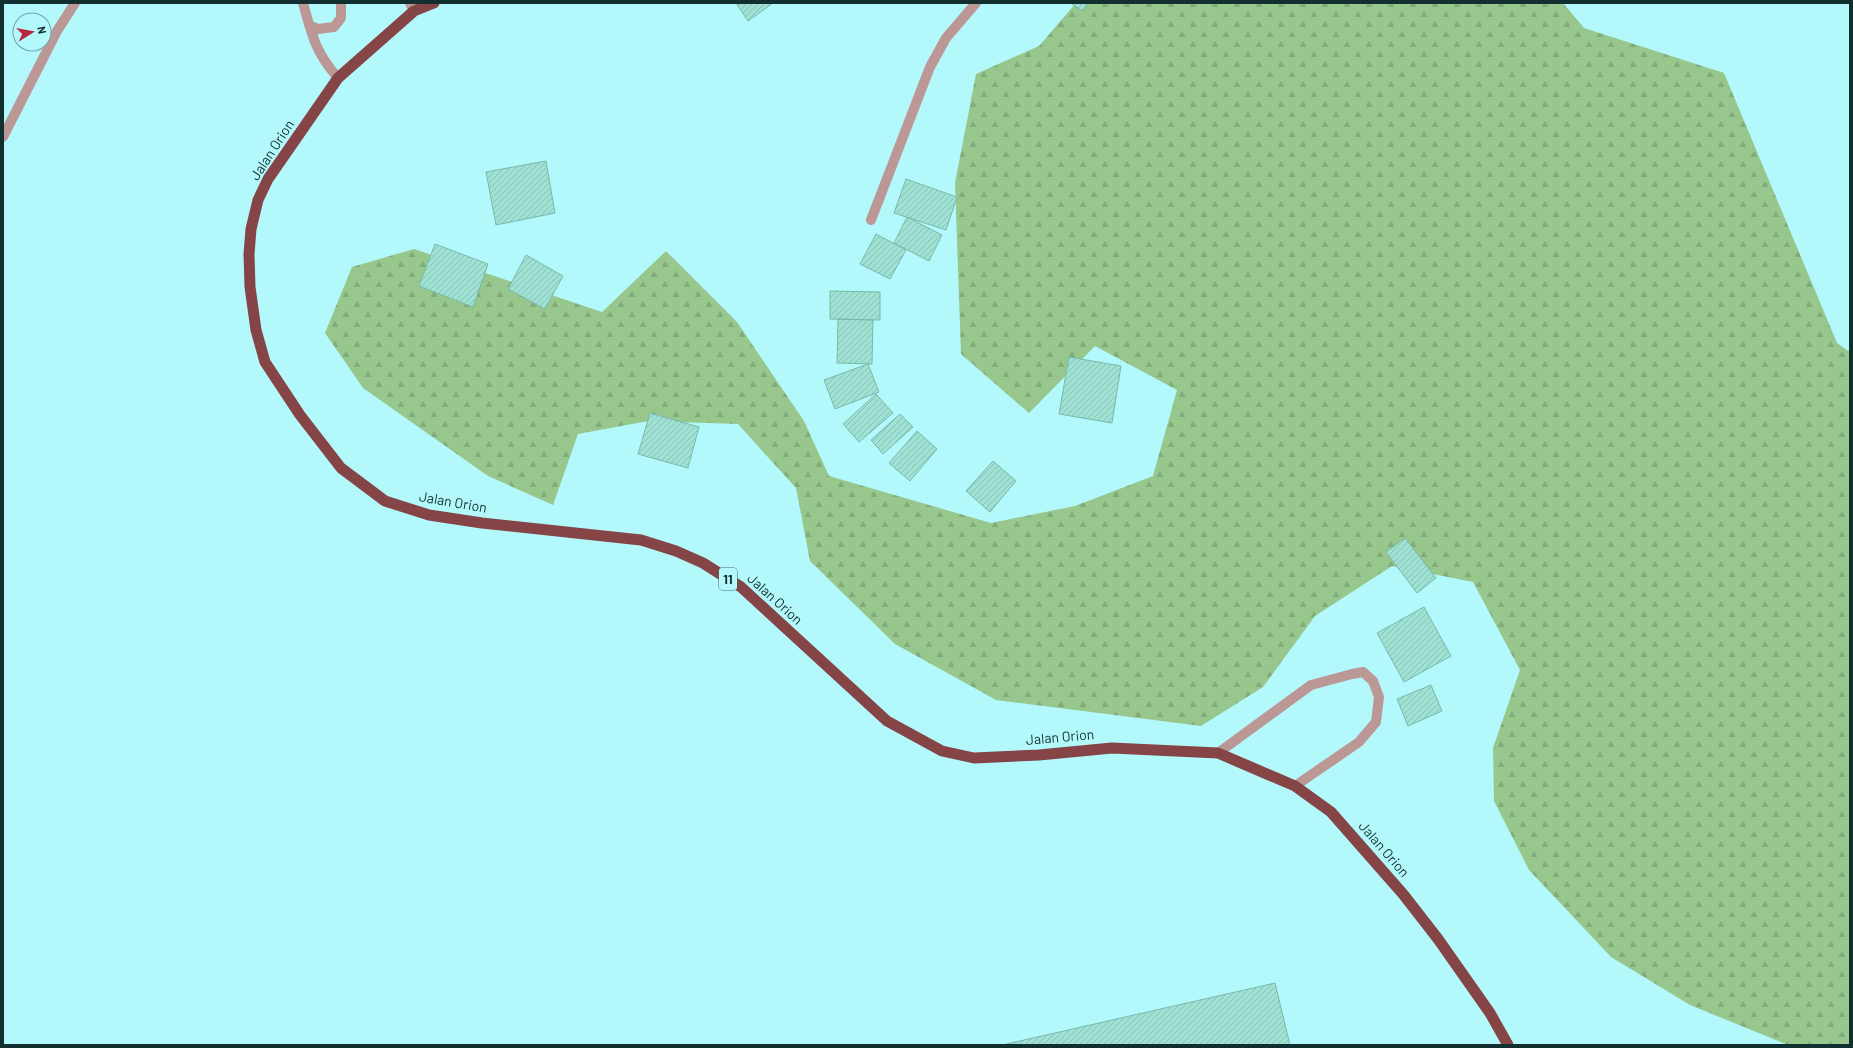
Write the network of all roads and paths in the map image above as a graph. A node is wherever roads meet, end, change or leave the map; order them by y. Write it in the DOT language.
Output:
graph roads {
  1 [pos="75,3"];
  2 [pos="303,3"];
  3 [pos="341,3"];
  4 [pos="434,3"];
  5 [pos="976,3"];
  6 [pos="412,7"];
  7 [pos="309,25"];
  8 [pos="338,78"];
  9 [pos="3,137"];
  10 [pos="872,220"];
  11 [pos="1218,753"];
  12 [pos="1295,786"];
  13 [pos="1508,1045"];
  1 -- 9 [label="street"];
  2 -- 7 [label="street"];
  3 -- 7 [label="street"];
  4 -- 6 [label="highway, Jalan Orion / 11"];
  5 -- 10 [label="street"];
  6 -- 8 [label="highway, Jalan Orion / 11"];
  7 -- 8 [label="street"];
  8 -- 11 [label="highway, Jalan Orion / 11"];
  11 -- 12 [label="highway, Jalan Orion / 11"];
  11 -- 12 [label="street"];
  12 -- 13 [label="highway, Jalan Orion / 11"];
}
